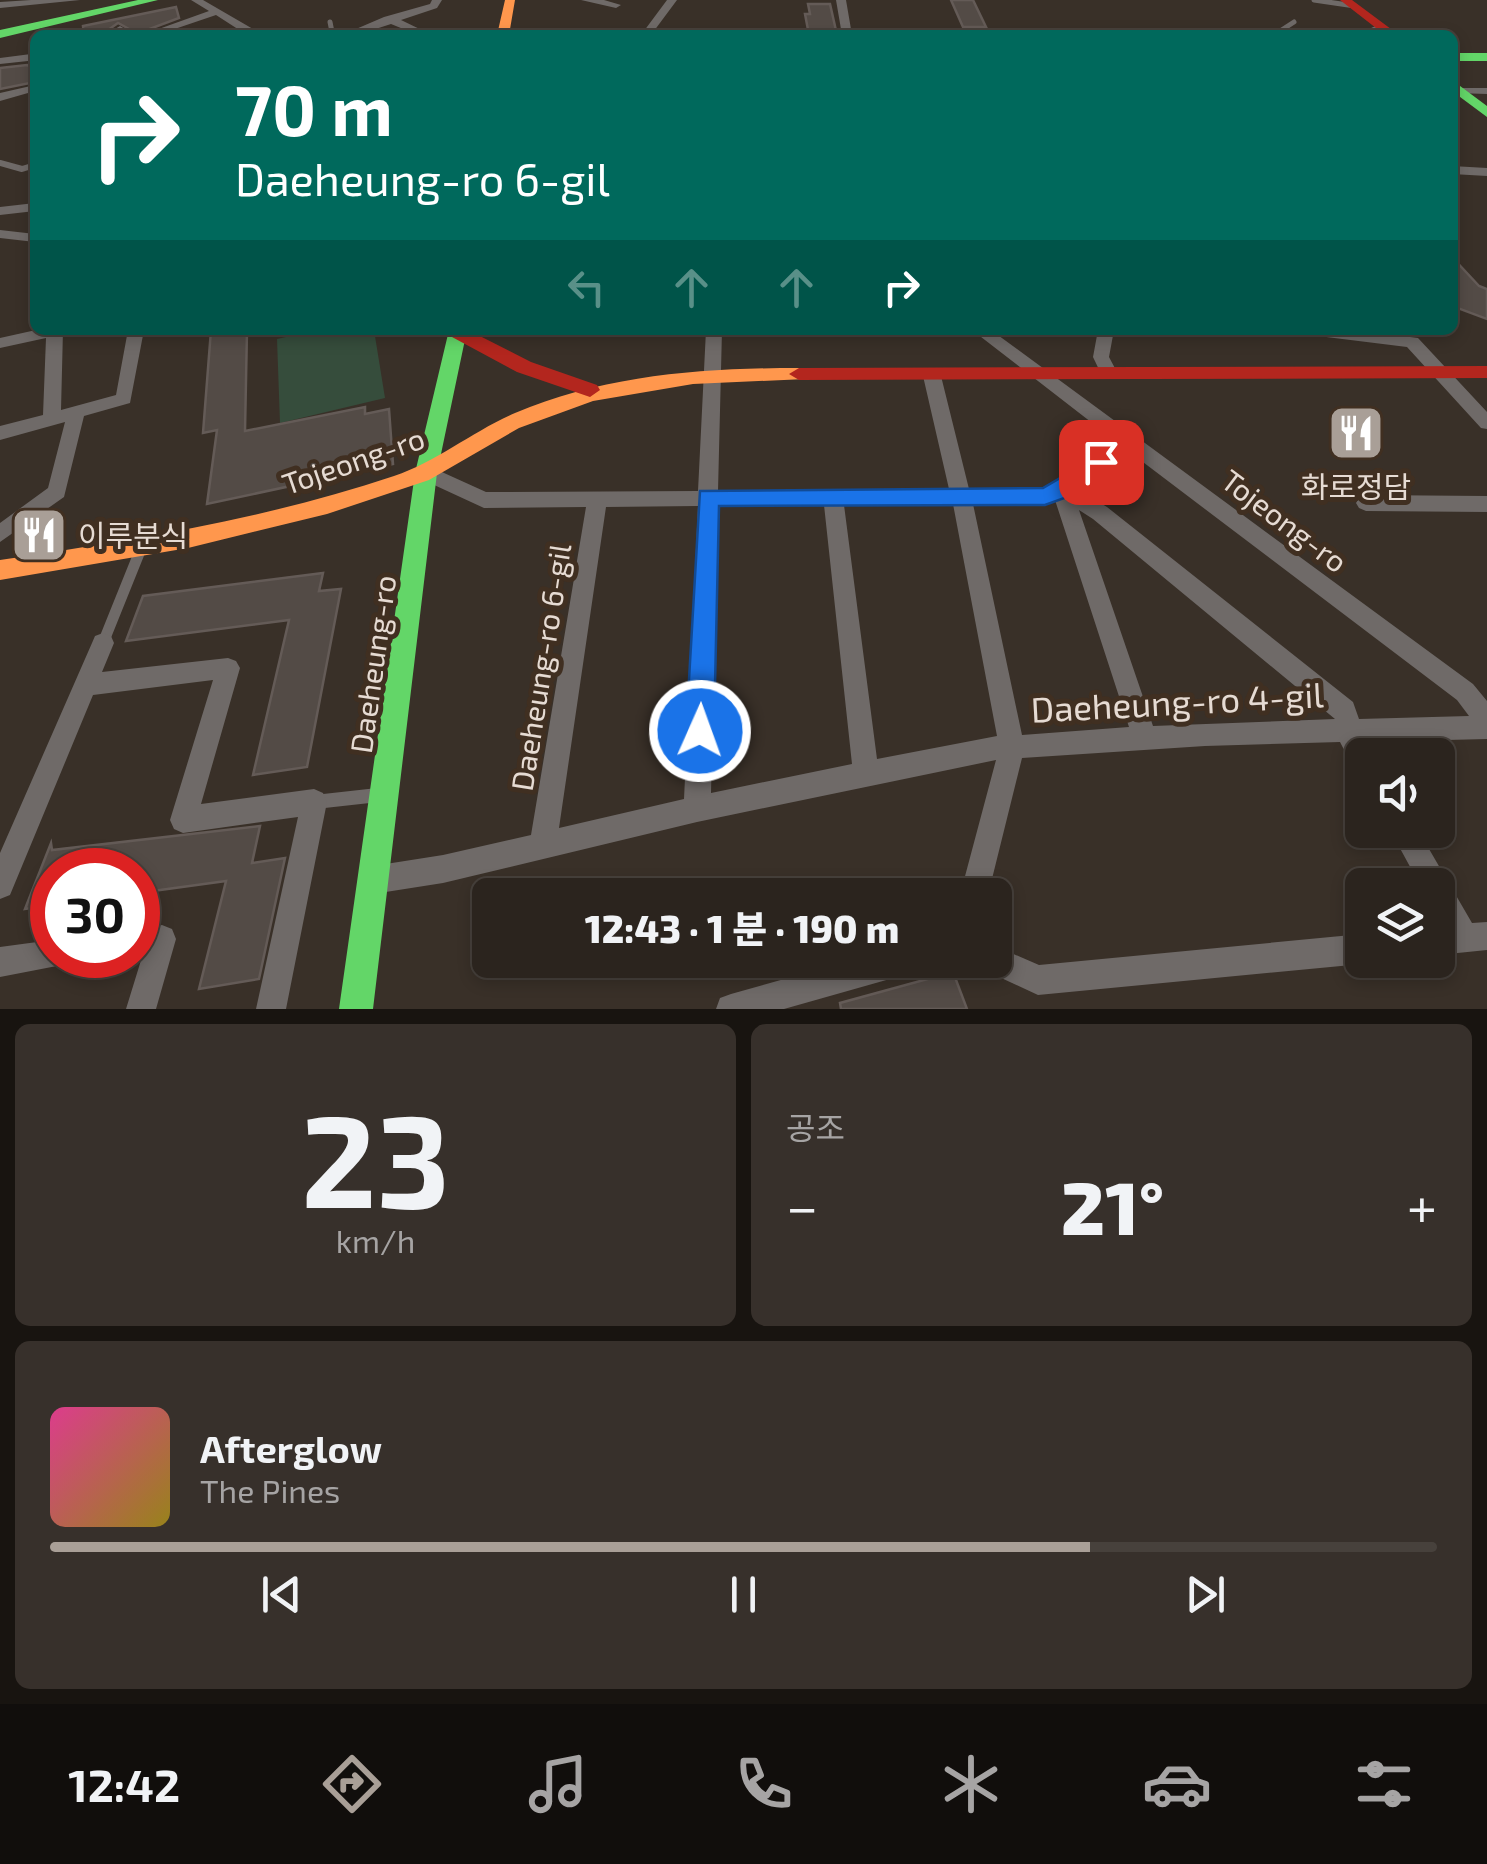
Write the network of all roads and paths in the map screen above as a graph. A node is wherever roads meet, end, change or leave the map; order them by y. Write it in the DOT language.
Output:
graph roads {
  1 [pos="153,0"];
  2 [pos="196,0"];
  3 [pos="437,0"];
  4 [pos="510,0"];
  5 [pos="586,0"];
  6 [pos="672,0"];
  7 [pos="842,0"];
  8 [pos="1314,0"];
  9 [pos="1350,3"];
  10 [pos="72,4"];
  11 [pos="0,5"];
  12 [pos="615,6"];
  13 [pos="216,12"];
  14 [pos="0,14"];
  15 [pos="388,19"];
  16 [pos="330,22"];
  17 [pos="1294,22"];
  18 [pos="162,30"];
  19 [pos="249,30"];
  20 [pos="332,30"];
  21 [pos="360,30"];
  22 [pos="391,30"];
  23 [pos="415,30"];
  24 [pos="505,30"];
  25 [pos="650,30"];
  26 [pos="846,30"];
  27 [pos="1282,30"];
  28 [pos="1376,30"];
  29 [pos="0,34"];
  30 [pos="30,56"];
  31 [pos="1487,56"];
  32 [pos="1458,57"];
  33 [pos="0,61"];
  34 [pos="1458,88"];
  35 [pos="1458,89"];
  36 [pos="1487,91"];
  37 [pos="30,93"];
  38 [pos="0,100"];
  39 [pos="1487,113"];
  40 [pos="0,163"];
  41 [pos="30,168"];
  42 [pos="1458,172"];
  43 [pos="1487,172"];
  44 [pos="30,209"];
  45 [pos="0,210"];
  46 [pos="0,234"];
  47 [pos="30,237"];
  48 [pos="32,335"];
  49 [pos="55,335"];
  50 [pos="135,335"];
  51 [pos="457,335"];
  52 [pos="465,335"];
  53 [pos="714,335"];
  54 [pos="987,335"];
  55 [pos="1105,335"];
  56 [pos="1352,335"];
  57 [pos="0,342"];
  58 [pos="1441,372"];
  59 [pos="1487,372"];
  60 [pos="713,374"];
  61 [pos="1109,374"];
  62 [pos="1042,375"];
  63 [pos="932,376"];
  64 [pos="590,390"];
  65 [pos="76,412"];
  66 [pos="52,420"];
  67 [pos="1487,423"];
  68 [pos="0,433"];
  69 [pos="1132,443"];
  70 [pos="426,473"];
  71 [pos="1062,490"];
  72 [pos="961,496"];
  73 [pos="708,497"];
  74 [pos="834,497"];
  75 [pos="597,498"];
  76 [pos="1366,503"];
  77 [pos="1487,504"];
  78 [pos="0,534"];
  79 [pos="140,550"];
  80 [pos="0,570"];
  81 [pos="103,643"];
  82 [pos="85,685"];
  83 [pos="1487,718"];
  84 [pos="1487,727"];
  85 [pos="1349,731"];
  86 [pos="1146,738"];
  87 [pos="1352,738"];
  88 [pos="1012,747"];
  89 [pos="866,773"];
  90 [pos="384,794"];
  91 [pos="314,802"];
  92 [pos="697,808"];
  93 [pos="543,845"];
  94 [pos="978,878"];
  95 [pos="374,880"];
  96 [pos="0,885"];
  97 [pos="1345,950"];
  98 [pos="30,957"];
  99 [pos="0,962"];
  100 [pos="1012,968"];
  101 [pos="151,978"];
  102 [pos="840,978"];
  103 [pos="142,1009"];
  104 [pos="272,1009"];
  105 [pos="356,1009"];
  106 [pos="731,1009"];
  1 -- 10 [label="main road"];
  2 -- 13 [label="street"];
  3 -- 15 [label="street"];
  4 -- 24 [label="main road"];
  5 -- 12 [label="street"];
  6 -- 25 [label="street"];
  7 -- 26 [label="street"];
  8 -- 9 [label="lane"];
  9 -- 28 [label="main road"];
  10 -- 11 [label="street"];
  10 -- 14 [label="street"];
  10 -- 29 [label="main road"];
  13 -- 18 [label="street"];
  13 -- 19 [label="street"];
  15 -- 21 [label="street"];
  15 -- 22 [label="street"];
  15 -- 23 [label="street"];
  16 -- 20 [label="lane"];
  17 -- 27 [label="lane"];
  30 -- 33 [label="street"];
  31 -- 32 [label="main road"];
  34 -- 36 [label="street"];
  35 -- 39 [label="main road"];
  37 -- 38 [label="street"];
  40 -- 41 [label="lane"];
  42 -- 43 [label="street"];
  44 -- 45 [label="street"];
  46 -- 47 [label="street"];
  48 -- 57 [label="street"];
  49 -- 66 [label="street"];
  50 -- 65 [label="street"];
  51 -- 70 [label="main road, Daeheung-ro"];
  52 -- 64 [label="main road"];
  53 -- 60 [label="street"];
  54 -- 62 [label="street, Tojeong-ro"];
  55 -- 61 [label="street"];
  56 -- 58 [label="street"];
  58 -- 59 [label="main road, Tojeong-ro"];
  58 -- 61 [label="main road, Tojeong-ro"];
  58 -- 67 [label="street"];
  60 -- 63 [label="main road, Tojeong-ro"];
  60 -- 64 [label="main road, Tojeong-ro"];
  60 -- 73 [label="street"];
  61 -- 62 [label="main road, Tojeong-ro"];
  62 -- 63 [label="main road, Tojeong-ro"];
  62 -- 69 [label="street, Tojeong-ro"];
  63 -- 72 [label="street"];
  64 -- 70 [label="main road, Tojeong-ro"];
  65 -- 66 [label="street"];
  65 -- 78 [label="street"];
  66 -- 68 [label="street"];
  69 -- 71 [label="street, Daeheung-ro 6-gil"];
  69 -- 83 [label="street, Tojeong-ro"];
  70 -- 75 [label="street, Daeheung-ro 6-gil"];
  70 -- 79 [label="main road, Tojeong-ro"];
  70 -- 90 [label="main road, Daeheung-ro"];
  71 -- 72 [label="street, Daeheung-ro 6-gil"];
  71 -- 85 [label="street"];
  71 -- 86 [label="street"];
  72 -- 74 [label="street, Daeheung-ro 6-gil"];
  72 -- 88 [label="street"];
  73 -- 74 [label="street, Daeheung-ro 6-gil"];
  73 -- 75 [label="street, Daeheung-ro 6-gil"];
  73 -- 92 [label="street"];
  74 -- 89 [label="street"];
  75 -- 93 [label="street, Daeheung-ro 6-gil"];
  76 -- 77 [label="street"];
  79 -- 80 [label="main road, Tojeong-ro"];
  79 -- 81 [label="lane"];
  81 -- 82 [label="street"];
  82 -- 91 [label="street"];
  82 -- 96 [label="street"];
  84 -- 85 [label="street, Daeheung-ro 4-gil"];
  85 -- 86 [label="street, Daeheung-ro 4-gil"];
  85 -- 87 [label="street, Daeheung-ro 4-gil"];
  86 -- 88 [label="street, Daeheung-ro 4-gil"];
  88 -- 89 [label="street, Daeheung-ro 4-gil"];
  88 -- 94 [label="street, Daeheung-ro 4-gil"];
  89 -- 92 [label="street, Daeheung-ro 4-gil"];
  90 -- 91 [label="lane"];
  90 -- 95 [label="main road, Daeheung-ro"];
  91 -- 104 [label="street"];
  92 -- 93 [label="street, Daeheung-ro 4-gil"];
  93 -- 95 [label="street, Daeheung-ro 4-gil"];
  95 -- 105 [label="main road, Daeheung-ro"];
  97 -- 100 [label="street"];
  98 -- 99 [label="street"];
  101 -- 103 [label="street"];
  102 -- 106 [label="street"];
}
